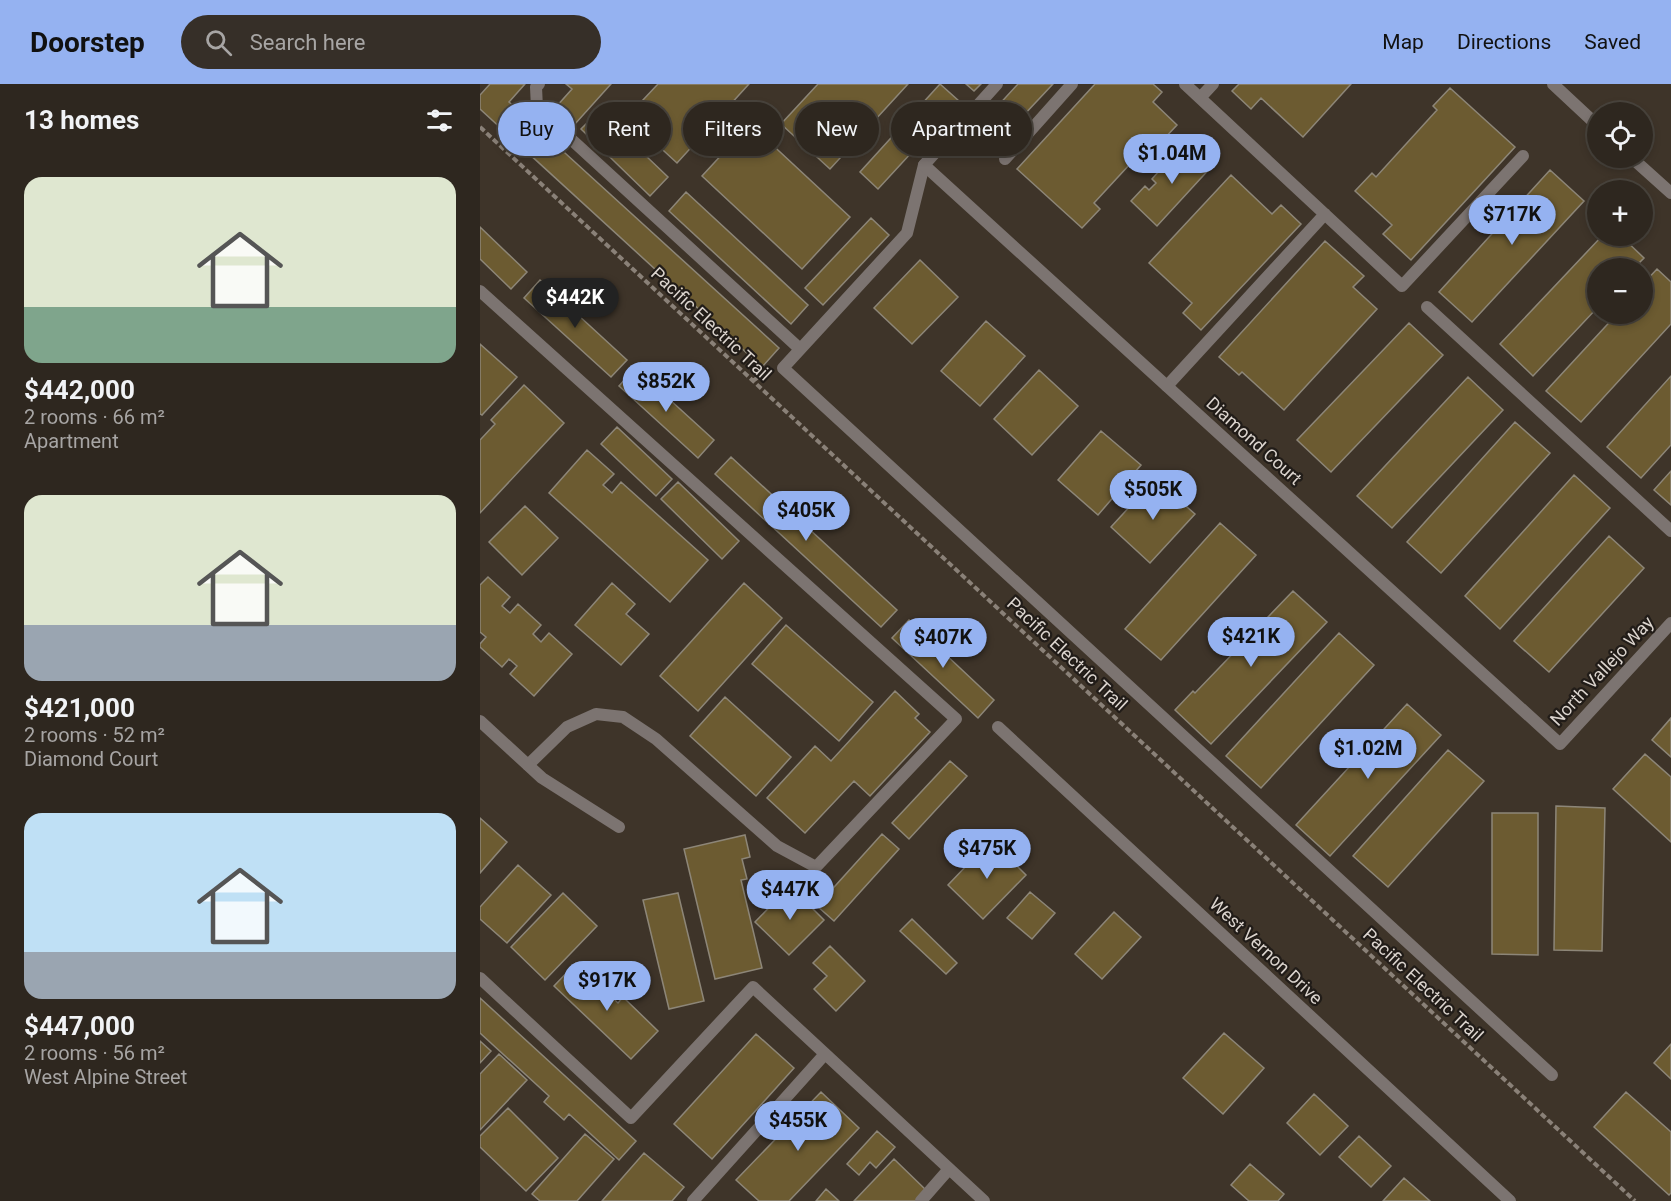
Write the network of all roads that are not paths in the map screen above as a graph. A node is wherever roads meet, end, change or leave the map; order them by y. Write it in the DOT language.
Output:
graph roads {
  1 [pos="539,84"];
  2 [pos="997,84"];
  3 [pos="1072,84"];
  4 [pos="1185,84"];
  5 [pos="1213,84"];
  6 [pos="1552,84"];
  7 [pos="1200,98"];
  8 [pos="1587,116"];
  9 [pos="1523,156"];
  10 [pos="1005,159"];
  11 [pos="924,165"];
  12 [pos="1643,168"];
  13 [pos="1671,193"];
  14 [pos="1325,214"];
  15 [pos="480,291"];
  16 [pos="1427,307"];
  17 [pos="800,349"];
  18 [pos="1167,386"];
  19 [pos="1671,531"];
  20 [pos="1671,623"];
  21 [pos="480,722"];
  22 [pos="998,727"];
  23 [pos="1560,744"];
  24 [pos="528,765"];
  25 [pos="619,827"];
  26 [pos="480,978"];
  27 [pos="825,1054"];
  28 [pos="1552,1075"];
  29 [pos="949,1169"];
  30 [pos="693,1201"];
  31 [pos="921,1201"];
  32 [pos="984,1201"];
  33 [pos="1510,1201"];
  1 -- 17 [label="street"];
  2 -- 11 [label="street"];
  3 -- 10 [label="street"];
  4 -- 7 [label="street"];
  5 -- 7 [label="street"];
  6 -- 8 [label="street"];
  7 -- 14 [label="street"];
  9 -- 14 [label="street"];
  11 -- 17 [label="street"];
  11 -- 18 [label="street, Diamond Court"];
  12 -- 13 [label="street"];
  14 -- 18 [label="street"];
  15 -- 24 [label="street"];
  16 -- 19 [label="street"];
  17 -- 28 [label="street"];
  18 -- 23 [label="street, Diamond Court"];
  20 -- 23 [label="street, North Vallejo Way"];
  21 -- 24 [label="street"];
  22 -- 33 [label="street, West Vernon Drive"];
  24 -- 25 [label="street"];
  26 -- 27 [label="street"];
  27 -- 29 [label="street"];
  27 -- 30 [label="street"];
  29 -- 31 [label="street"];
  29 -- 32 [label="street"];
}
